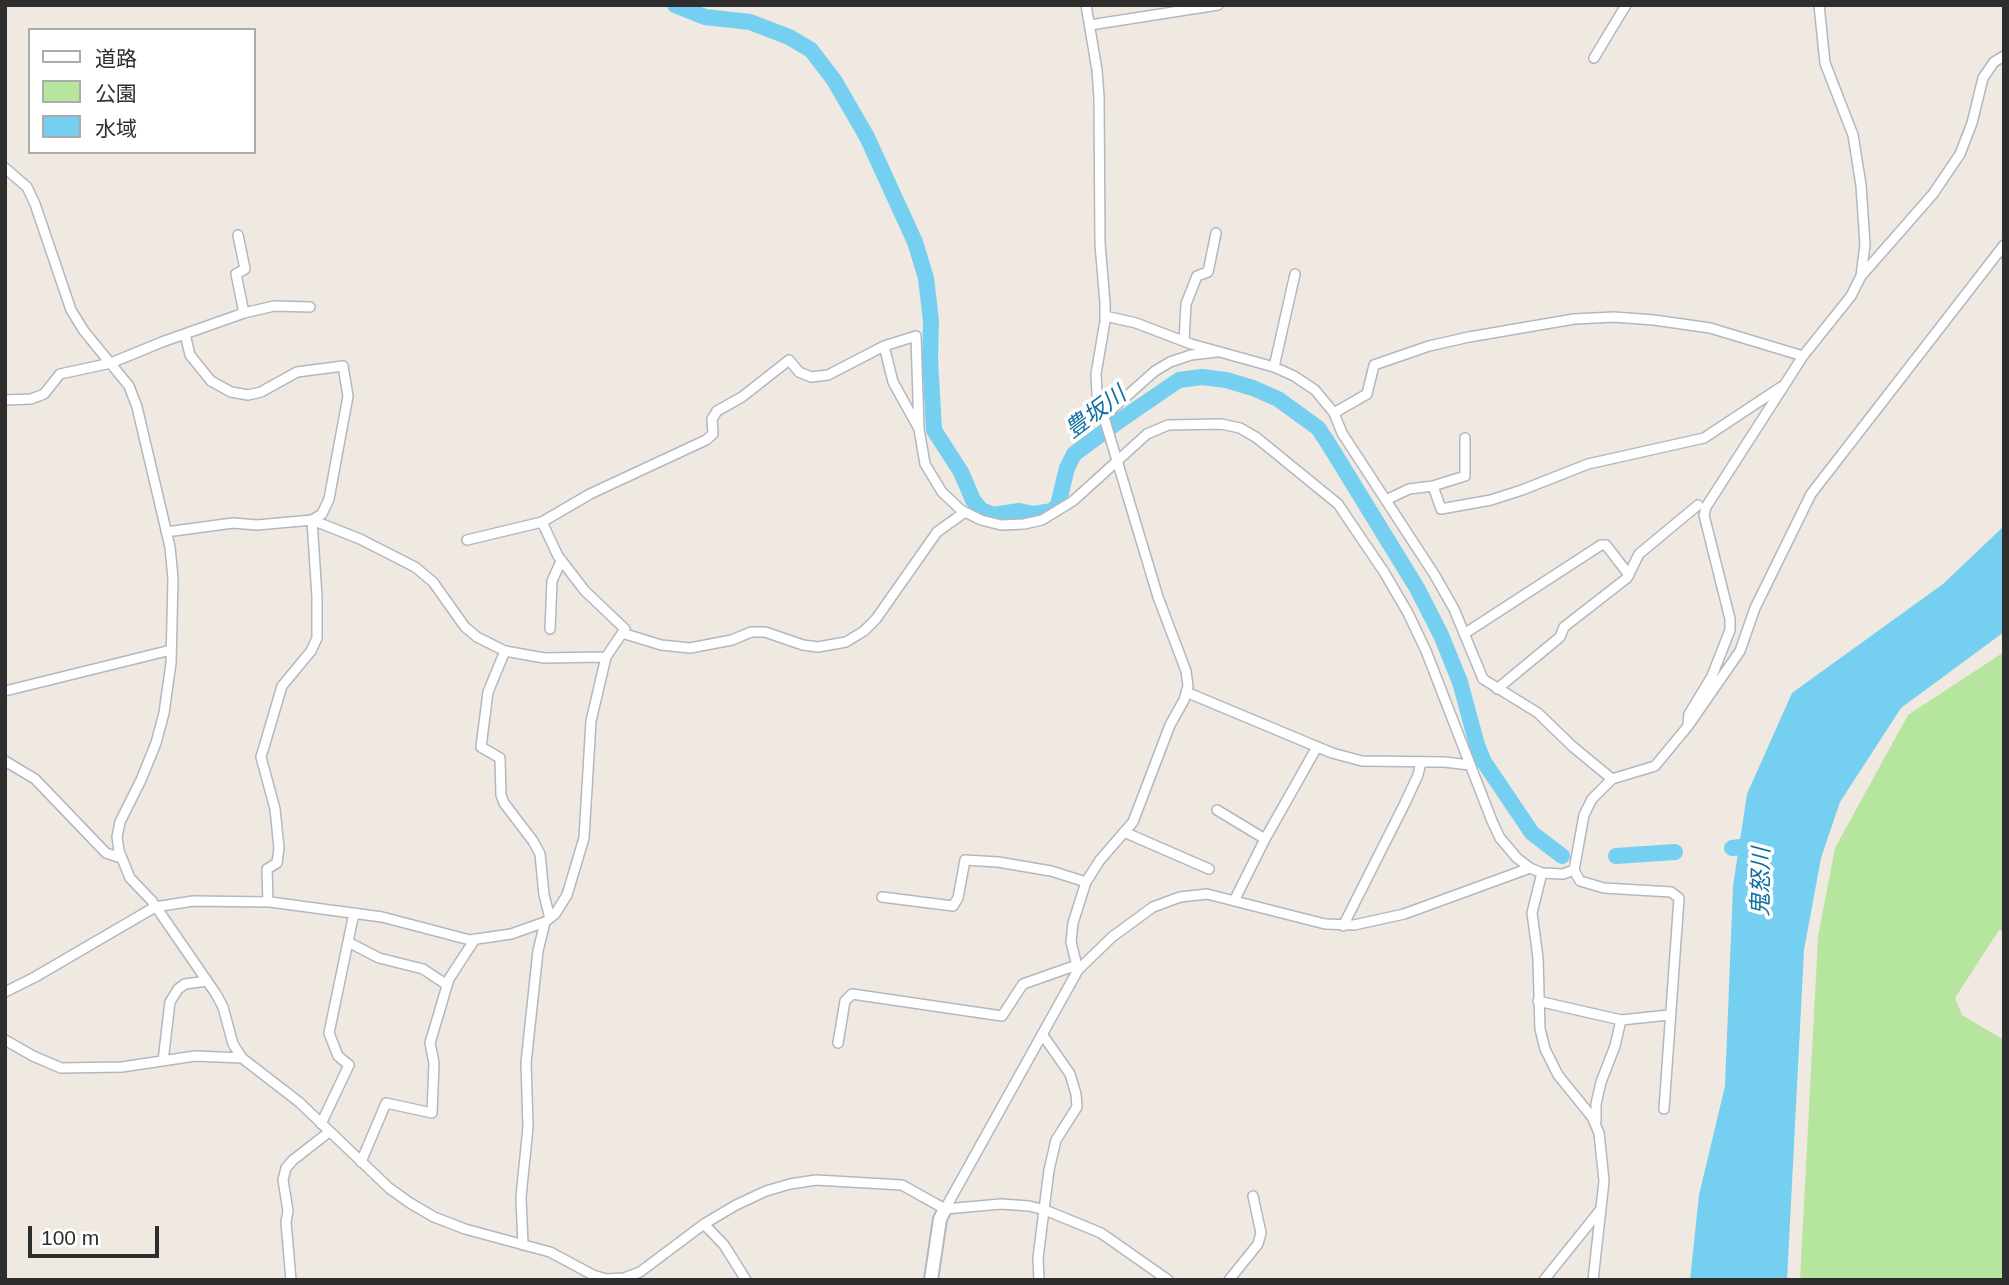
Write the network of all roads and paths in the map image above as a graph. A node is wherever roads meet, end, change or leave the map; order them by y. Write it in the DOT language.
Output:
graph roads {
  1 [pos="1086,5"];
  2 [pos="1218,5"];
  3 [pos="1626,5"];
  4 [pos="1819,5"];
  5 [pos="1090,25"];
  6 [pos="2004,56"];
  7 [pos="1594,58"];
  8 [pos="5,169"];
  9 [pos="1216,233"];
  10 [pos="239,235"];
  11 [pos="2004,245"];
  12 [pos="1295,274"];
  13 [pos="1861,276"];
  14 [pos="310,307"];
  15 [pos="244,313"];
  16 [pos="1105,316"];
  17 [pos="185,334"];
  18 [pos="1184,341"];
  19 [pos="884,346"];
  20 [pos="1221,352"];
  21 [pos="1803,356"];
  22 [pos="111,363"];
  23 [pos="1274,367"];
  24 [pos="1785,385"];
  25 [pos="5,400"];
  26 [pos="1334,413"];
  27 [pos="1104,419"];
  28 [pos="919,429"];
  29 [pos="1465,438"];
  30 [pos="1116,460"];
  31 [pos="1433,486"];
  32 [pos="1387,500"];
  33 [pos="1698,505"];
  34 [pos="965,512"];
  35 [pos="312,520"];
  36 [pos="542,522"];
  37 [pos="166,532"];
  38 [pos="467,540"];
  39 [pos="561,561"];
  40 [pos="1629,575"];
  41 [pos="550,629"];
  42 [pos="622,633"];
  43 [pos="1464,634"];
  44 [pos="171,650"];
  45 [pos="505,650"];
  46 [pos="606,657"];
  47 [pos="1497,689"];
  48 [pos="5,691"];
  49 [pos="1186,692"];
  50 [pos="1688,726"];
  51 [pos="1317,747"];
  52 [pos="5,761"];
  53 [pos="1421,762"];
  54 [pos="1470,765"];
  55 [pos="1612,779"];
  56 [pos="1217,810"];
  57 [pos="1124,832"];
  58 [pos="1265,839"];
  59 [pos="121,858"];
  60 [pos="1574,866"];
  61 [pos="1530,868"];
  62 [pos="1209,869"];
  63 [pos="1542,873"];
  64 [pos="1086,882"];
  65 [pos="882,897"];
  66 [pos="1234,901"];
  67 [pos="268,902"];
  68 [pos="155,906"];
  69 [pos="354,913"];
  70 [pos="548,920"];
  71 [pos="1343,926"];
  72 [pos="475,939"];
  73 [pos="348,942"];
  74 [pos="1078,967"];
  75 [pos="206,981"];
  76 [pos="447,985"];
  77 [pos="5,992"];
  78 [pos="1538,1001"];
  79 [pos="1669,1015"];
  80 [pos="1621,1020"];
  81 [pos="1042,1034"];
  82 [pos="5,1040"];
  83 [pos="838,1043"];
  84 [pos="242,1058"];
  85 [pos="163,1061"];
  86 [pos="1664,1109"];
  87 [pos="321,1124"];
  88 [pos="1597,1127"];
  89 [pos="329,1132"];
  90 [pos="361,1162"];
  91 [pos="1253,1196"];
  92 [pos="1602,1208"];
  93 [pos="944,1209"];
  94 [pos="1045,1210"];
  95 [pos="704,1224"];
  96 [pos="523,1245"];
  97 [pos="291,1280"];
  98 [pos="746,1280"];
  99 [pos="931,1280"];
  100 [pos="1039,1280"];
  101 [pos="1168,1280"];
  102 [pos="1229,1280"];
  103 [pos="1544,1280"];
  104 [pos="1593,1280"];
  1 -- 5 [label="street"];
  2 -- 5 [label="street"];
  3 -- 7 [label="street"];
  4 -- 13 [label="street"];
  5 -- 16 [label="street"];
  6 -- 13 [label="street"];
  8 -- 22 [label="street"];
  9 -- 18 [label="street"];
  10 -- 15 [label="street"];
  11 -- 50 [label="street"];
  12 -- 23 [label="street"];
  13 -- 21 [label="street"];
  14 -- 15 [label="street"];
  15 -- 17 [label="street"];
  16 -- 18 [label="street"];
  16 -- 27 [label="street"];
  17 -- 22 [label="street"];
  17 -- 35 [label="street"];
  18 -- 20 [label="street"];
  19 -- 28 [label="street"];
  19 -- 28 [label="street"];
  19 -- 36 [label="street"];
  20 -- 23 [label="street"];
  20 -- 27 [label="street"];
  21 -- 24 [label="street"];
  21 -- 26 [label="street"];
  22 -- 25 [label="street"];
  22 -- 37 [label="street"];
  23 -- 26 [label="street"];
  24 -- 31 [label="street"];
  24 -- 50 [label="street"];
  26 -- 32 [label="street"];
  27 -- 30 [label="street"];
  28 -- 34 [label="street"];
  29 -- 31 [label="street"];
  30 -- 34 [label="street"];
  30 -- 49 [label="street"];
  30 -- 54 [label="street"];
  31 -- 32 [label="street"];
  32 -- 43 [label="street"];
  33 -- 40 [label="street"];
  34 -- 42 [label="street"];
  35 -- 37 [label="street"];
  35 -- 45 [label="street"];
  35 -- 67 [label="street"];
  36 -- 38 [label="street"];
  36 -- 39 [label="street"];
  37 -- 44 [label="street"];
  39 -- 41 [label="street"];
  39 -- 42 [label="street"];
  40 -- 43 [label="street"];
  40 -- 47 [label="street"];
  42 -- 46 [label="street"];
  43 -- 47 [label="street"];
  44 -- 48 [label="street"];
  44 -- 59 [label="street"];
  45 -- 46 [label="street"];
  45 -- 70 [label="street"];
  46 -- 70 [label="street"];
  47 -- 55 [label="street"];
  49 -- 51 [label="street"];
  49 -- 57 [label="street"];
  50 -- 55 [label="street"];
  51 -- 53 [label="street"];
  51 -- 58 [label="street"];
  52 -- 59 [label="street"];
  53 -- 54 [label="street"];
  53 -- 71 [label="street"];
  54 -- 61 [label="street"];
  55 -- 60 [label="street"];
  56 -- 58 [label="street"];
  57 -- 62 [label="street"];
  57 -- 64 [label="street"];
  58 -- 66 [label="street"];
  59 -- 68 [label="street"];
  60 -- 63 [label="street"];
  60 -- 79 [label="street"];
  61 -- 63 [label="street"];
  61 -- 71 [label="street"];
  63 -- 78 [label="street"];
  64 -- 65 [label="street"];
  64 -- 74 [label="street"];
  66 -- 71 [label="street"];
  66 -- 74 [label="street"];
  67 -- 68 [label="street"];
  67 -- 69 [label="street"];
  68 -- 75 [label="street"];
  68 -- 77 [label="street"];
  69 -- 72 [label="street"];
  69 -- 73 [label="street"];
  70 -- 72 [label="street"];
  70 -- 96 [label="street"];
  72 -- 76 [label="street"];
  73 -- 76 [label="street"];
  73 -- 87 [label="street"];
  74 -- 81 [label="street"];
  74 -- 83 [label="street"];
  75 -- 84 [label="street"];
  75 -- 85 [label="street"];
  76 -- 90 [label="street"];
  78 -- 80 [label="street"];
  78 -- 88 [label="street"];
  79 -- 80 [label="street"];
  79 -- 86 [label="street"];
  80 -- 88 [label="street"];
  81 -- 93 [label="street"];
  81 -- 94 [label="street"];
  82 -- 85 [label="street"];
  84 -- 85 [label="street"];
  84 -- 87 [label="street"];
  87 -- 89 [label="street"];
  88 -- 92 [label="street"];
  89 -- 90 [label="street"];
  89 -- 97 [label="street"];
  90 -- 96 [label="street"];
  91 -- 102 [label="street"];
  92 -- 103 [label="street"];
  92 -- 104 [label="street"];
  93 -- 94 [label="street"];
  93 -- 95 [label="street"];
  93 -- 99 [label="street"];
  94 -- 100 [label="street"];
  94 -- 101 [label="street"];
  95 -- 96 [label="street"];
  95 -- 98 [label="street"];
}
